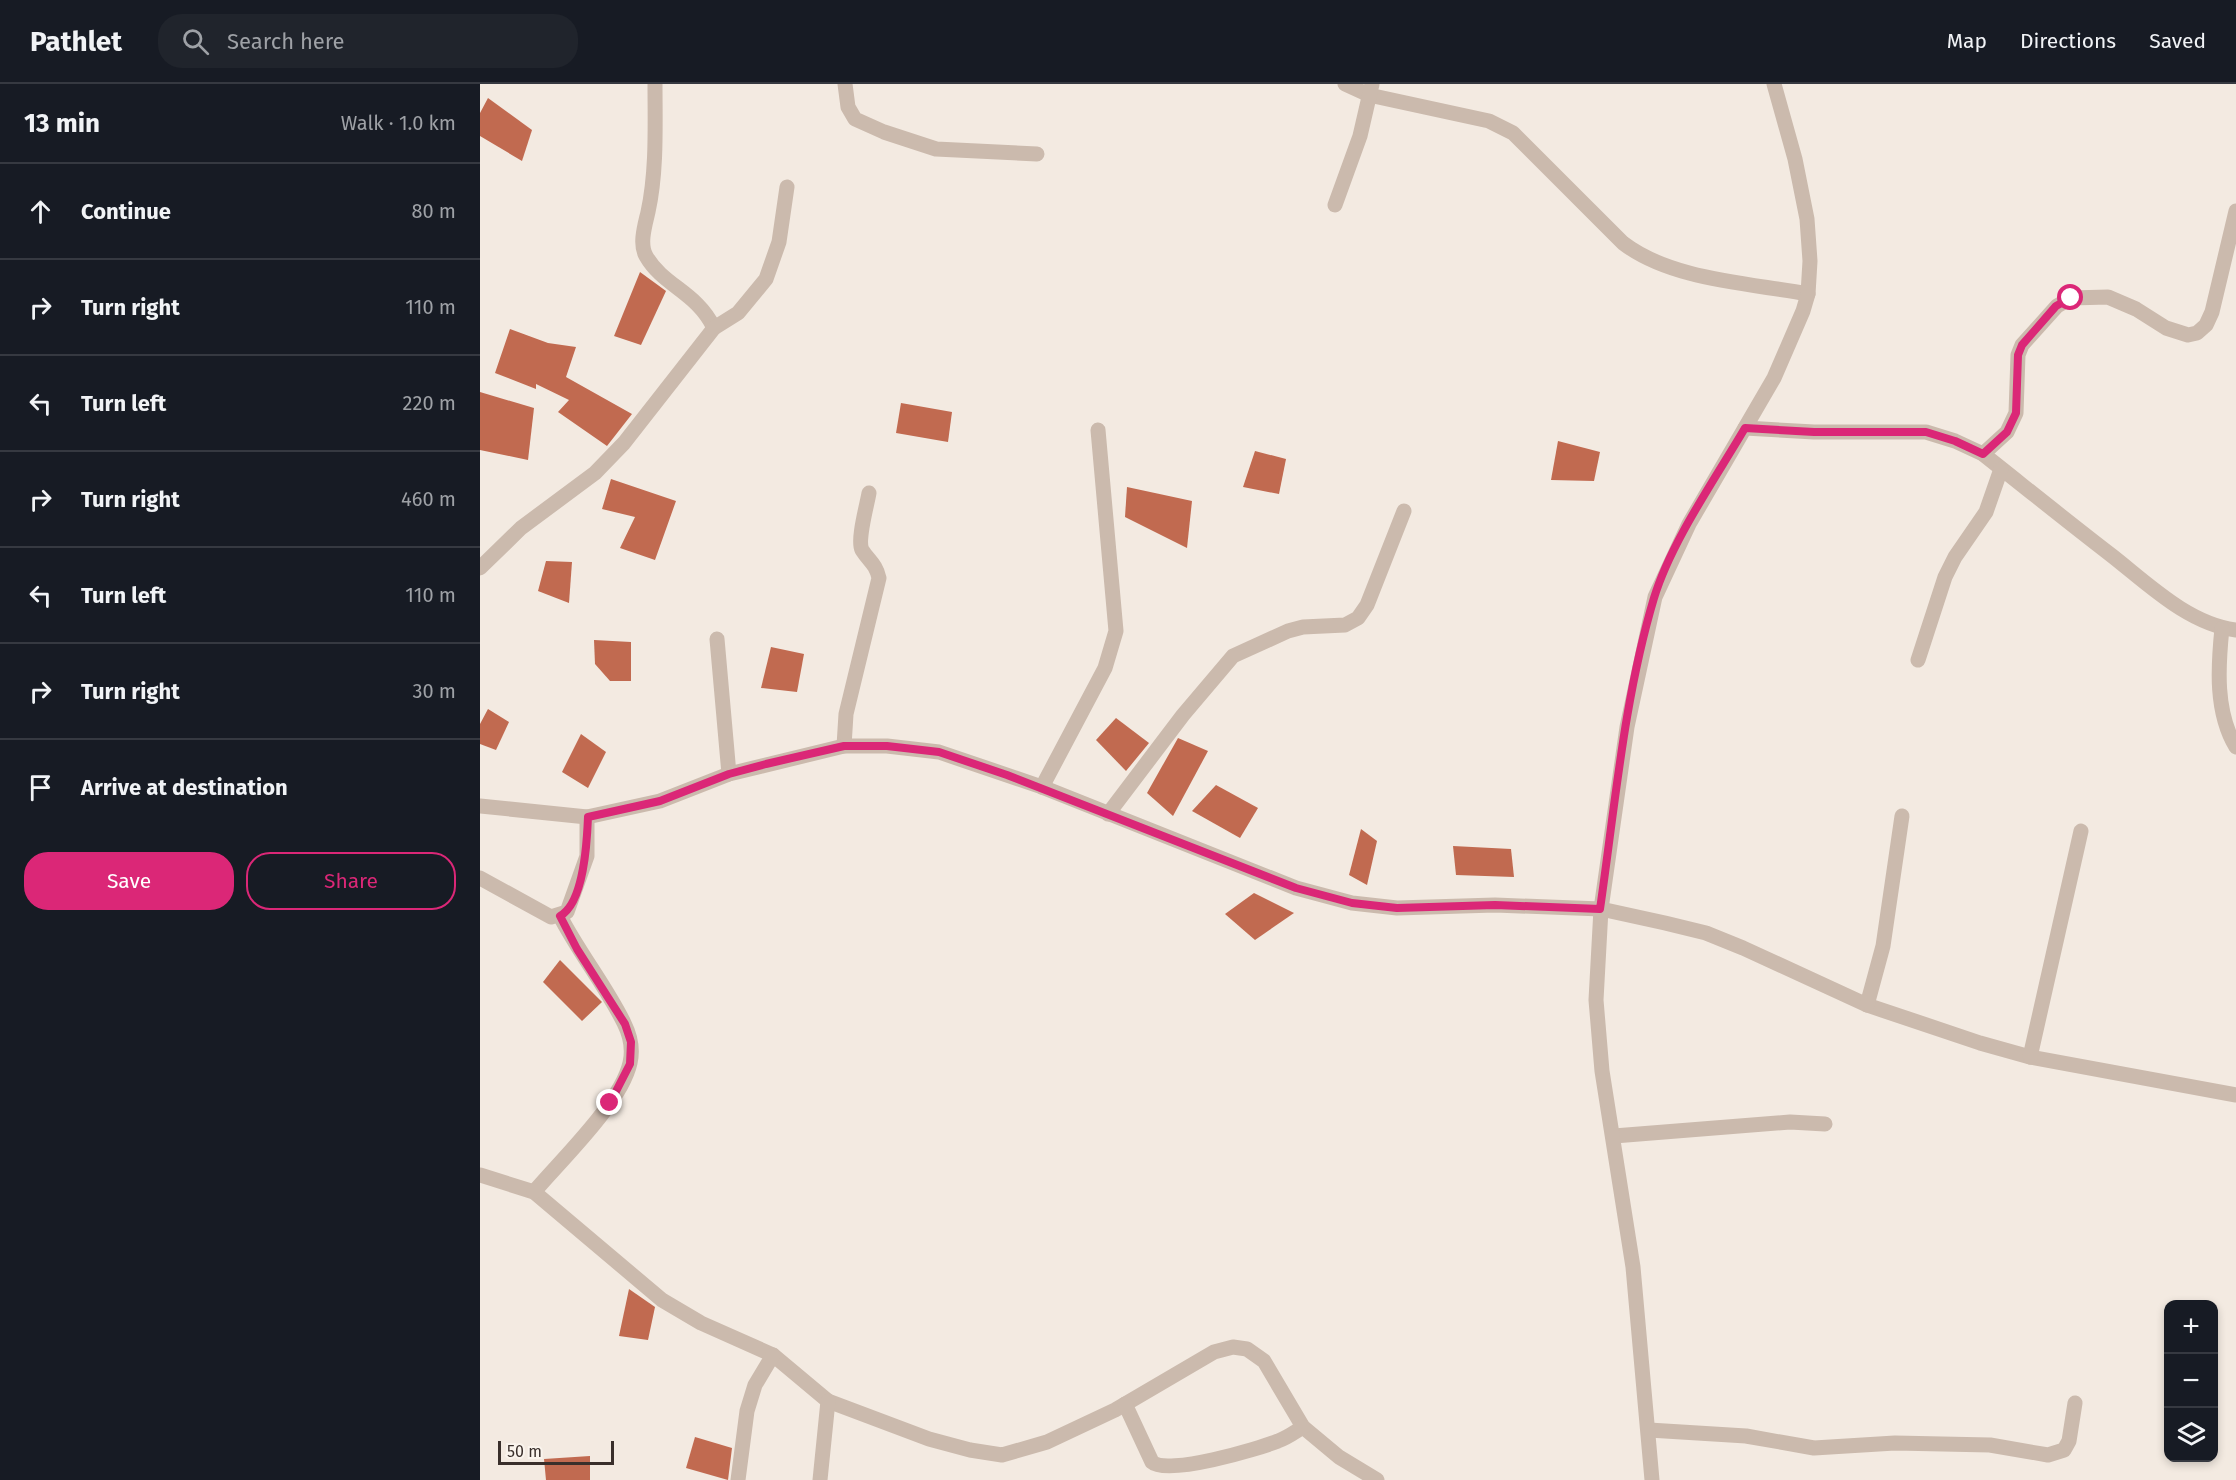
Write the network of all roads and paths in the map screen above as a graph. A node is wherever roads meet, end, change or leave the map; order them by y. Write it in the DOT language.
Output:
graph roads {
  1 [pos="655,84"];
  2 [pos="845,84"];
  3 [pos="1345,84"];
  4 [pos="1774,84"];
  5 [pos="1370,89"];
  6 [pos="1037,153"];
  7 [pos="787,187"];
  8 [pos="1335,205"];
  9 [pos="2236,212"];
  10 [pos="1808,294"];
  11 [pos="714,328"];
  12 [pos="1745,428"];
  13 [pos="1098,430"];
  14 [pos="1983,454"];
  15 [pos="2001,469"];
  16 [pos="869,493"];
  17 [pos="1404,511"];
  18 [pos="480,568"];
  19 [pos="2229,629"];
  20 [pos="717,639"];
  21 [pos="1918,660"];
  22 [pos="844,746"];
  23 [pos="2236,747"];
  24 [pos="729,774"];
  25 [pos="1042,787"];
  26 [pos="480,806"];
  27 [pos="1107,814"];
  28 [pos="1902,816"];
  29 [pos="588,817"];
  30 [pos="2081,831"];
  31 [pos="480,878"];
  32 [pos="1600,909"];
  33 [pos="560,916"];
  34 [pos="1867,1005"];
  35 [pos="2030,1057"];
  36 [pos="2236,1095"];
  37 [pos="1825,1124"];
  38 [pos="1614,1136"];
  39 [pos="480,1175"];
  40 [pos="534,1192"];
  41 [pos="773,1355"];
  42 [pos="828,1401"];
  43 [pos="2075,1403"];
  44 [pos="1125,1404"];
  45 [pos="1303,1427"];
  46 [pos="1649,1430"];
  47 [pos="738,1480"];
  48 [pos="820,1480"];
  49 [pos="1377,1480"];
  50 [pos="1652,1480"];
  1 -- 11 [label="street"];
  2 -- 6 [label="street"];
  3 -- 5 [label="street"];
  4 -- 10 [label="street"];
  5 -- 8 [label="street"];
  5 -- 10 [label="street"];
  7 -- 11 [label="street"];
  9 -- 14 [label="street"];
  10 -- 12 [label="street"];
  11 -- 18 [label="street"];
  12 -- 14 [label="street"];
  12 -- 32 [label="street"];
  13 -- 25 [label="street"];
  14 -- 15 [label="street"];
  15 -- 19 [label="street"];
  15 -- 21 [label="street"];
  16 -- 22 [label="street"];
  17 -- 27 [label="street"];
  19 -- 23 [label="street"];
  20 -- 24 [label="street"];
  22 -- 24 [label="street"];
  22 -- 25 [label="street"];
  24 -- 29 [label="street"];
  25 -- 27 [label="street"];
  26 -- 29 [label="street"];
  27 -- 32 [label="street"];
  28 -- 34 [label="street"];
  29 -- 33 [label="street"];
  30 -- 35 [label="street"];
  31 -- 33 [label="street"];
  32 -- 34 [label="street"];
  32 -- 38 [label="street"];
  33 -- 40 [label="street"];
  34 -- 35 [label="street"];
  35 -- 36 [label="street"];
  37 -- 38 [label="street"];
  38 -- 46 [label="street"];
  39 -- 40 [label="street"];
  40 -- 41 [label="street"];
  41 -- 42 [label="street"];
  41 -- 47 [label="street"];
  42 -- 44 [label="street"];
  42 -- 48 [label="street"];
  43 -- 46 [label="street"];
  44 -- 45 [label="street"];
  44 -- 45 [label="street"];
  45 -- 49 [label="street"];
  46 -- 50 [label="street"];
}
